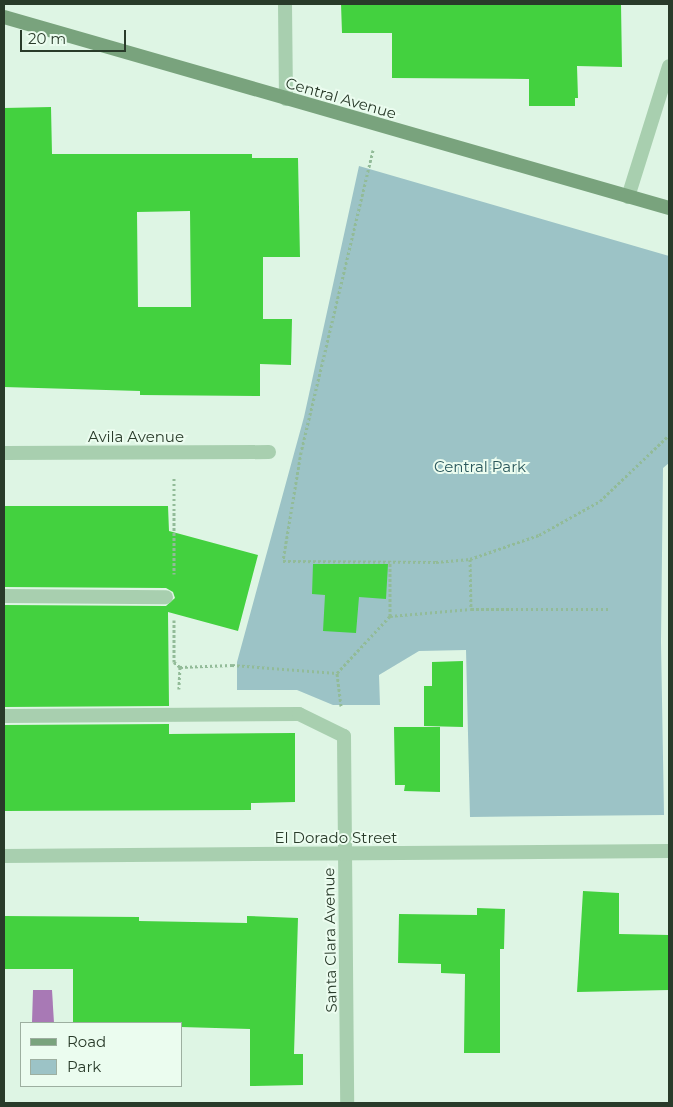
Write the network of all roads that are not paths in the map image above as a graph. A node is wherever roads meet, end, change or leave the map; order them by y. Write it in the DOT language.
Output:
graph roads {
  1 [pos="285,4"];
  2 [pos="4,17"];
  3 [pos="669,66"];
  4 [pos="286,100"];
  5 [pos="628,197"];
  6 [pos="669,208"];
  7 [pos="269,452"];
  8 [pos="4,454"];
  9 [pos="4,596"];
  10 [pos="166,597"];
  11 [pos="4,716"];
  12 [pos="669,851"];
  13 [pos="345,855"];
  14 [pos="4,856"];
  15 [pos="348,1103"];
  1 -- 4 [label="street"];
  2 -- 4 [label="main road, Central Avenue"];
  3 -- 5 [label="street"];
  4 -- 5 [label="main road, Central Avenue"];
  5 -- 6 [label="main road, Central Avenue"];
  7 -- 8 [label="street, Avila Avenue"];
  9 -- 10 [label="street"];
  11 -- 13 [label="street, Santa Clara Avenue"];
  12 -- 13 [label="street, El Dorado Street"];
  13 -- 14 [label="street, El Dorado Street"];
  13 -- 15 [label="street, Santa Clara Avenue"];
}
